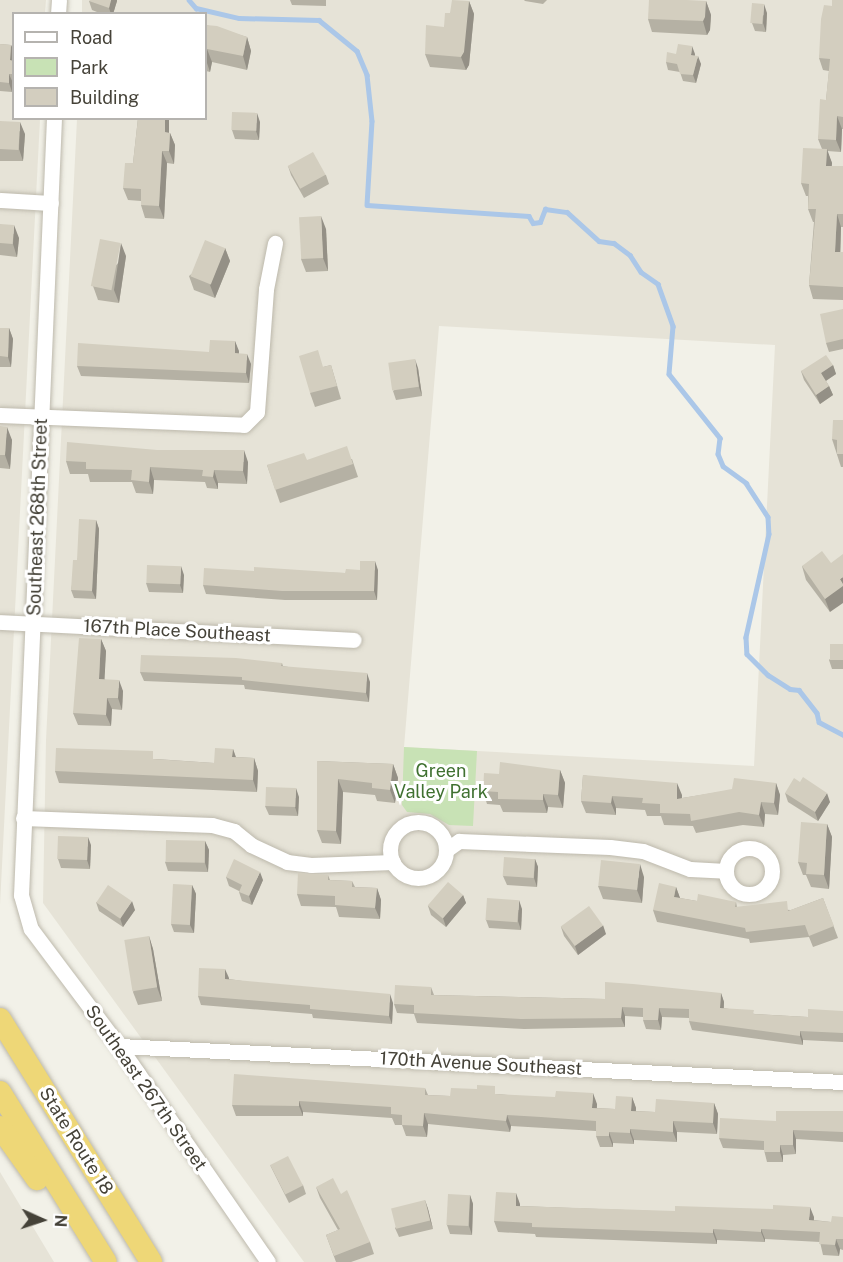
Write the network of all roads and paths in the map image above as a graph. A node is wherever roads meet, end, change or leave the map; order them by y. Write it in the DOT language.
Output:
graph roads {
  1 [pos="54,120"];
  2 [pos="0,200"];
  3 [pos="51,203"];
  4 [pos="275,243"];
  5 [pos="0,415"];
  6 [pos="41,418"];
  7 [pos="0,621"];
  8 [pos="33,624"];
  9 [pos="354,640"];
  10 [pos="23,818"];
  11 [pos="446,850"];
  12 [pos="393,862"];
  13 [pos="726,871"];
  14 [pos="25,915"];
  15 [pos="0,1019"];
  16 [pos="119,1046"];
  17 [pos="843,1082"];
  18 [pos="0,1092"];
  19 [pos="0,1126"];
  20 [pos="100,1262"];
  21 [pos="106,1262"];
  22 [pos="151,1262"];
  23 [pos="268,1262"];
  1 -- 3 [label="street, Southeast 268th Street"];
  2 -- 3 [label="street"];
  3 -- 6 [label="street, Southeast 268th Street"];
  4 -- 6 [label="street"];
  5 -- 6 [label="street"];
  6 -- 8 [label="street, Southeast 268th Street"];
  7 -- 8 [label="street, 167th Place Southeast"];
  8 -- 9 [label="street, 167th Place Southeast"];
  8 -- 10 [label="street, Southeast 268th Street"];
  10 -- 12 [label="street"];
  10 -- 14 [label="street, Southeast 268th Street"];
  11 -- 12 [label="street"];
  11 -- 12 [label="street"];
  11 -- 13 [label="street"];
  14 -- 16 [label="street, Southeast 267th Street"];
  15 -- 22 [label="highway, State Route 18"];
  16 -- 17 [label="street, 170th Avenue Southeast"];
  16 -- 23 [label="street, Southeast 267th Street"];
  18 -- 21 [label="highway"];
  19 -- 20 [label="highway"];
}
